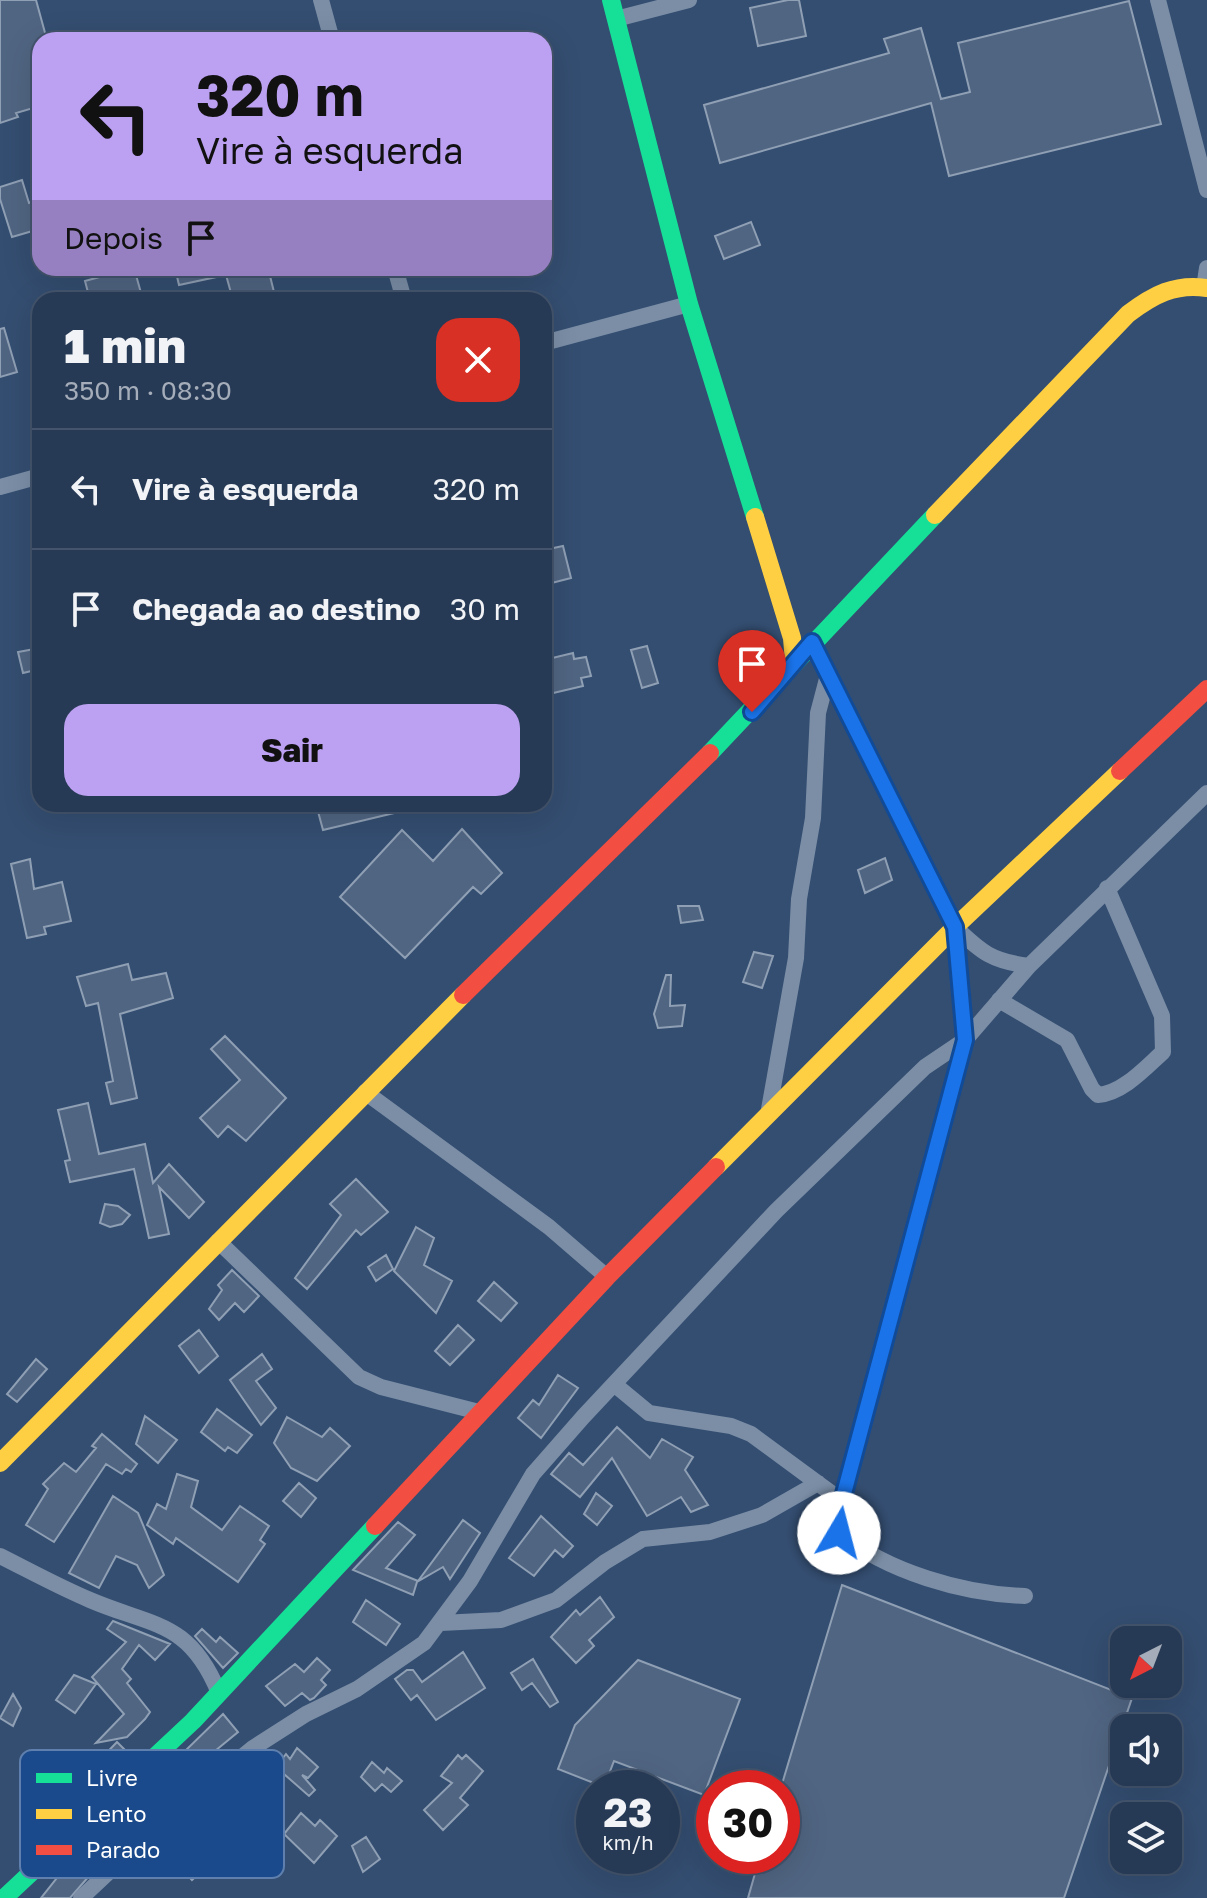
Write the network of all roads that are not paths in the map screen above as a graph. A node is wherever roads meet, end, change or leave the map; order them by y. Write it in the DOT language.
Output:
graph roads {
  1 [pos="321,0"];
  2 [pos="611,0"];
  3 [pos="689,0"];
  4 [pos="1158,0"];
  5 [pos="616,19"];
  6 [pos="330,32"];
  7 [pos="1207,190"];
  8 [pos="1207,268"];
  9 [pos="1206,288"];
  10 [pos="689,304"];
  11 [pos="552,341"];
  12 [pos="32,478"];
  13 [pos="0,487"];
  14 [pos="812,642"];
  15 [pos="794,662"];
  16 [pos="828,675"];
  17 [pos="1207,689"];
  18 [pos="1207,793"];
  19 [pos="1107,888"];
  20 [pos="955,927"];
  21 [pos="1029,966"];
  22 [pos="999,1000"];
  23 [pos="965,1040"];
  24 [pos="365,1092"];
  25 [pos="768,1115"];
  26 [pos="218,1241"];
  27 [pos="607,1277"];
  28 [pos="614,1384"];
  29 [pos="479,1412"];
  30 [pos="0,1463"];
  31 [pos="818,1483"];
  32 [pos="842,1501"];
  33 [pos="0,1556"];
  34 [pos="1025,1596"];
  35 [pos="441,1623"];
  36 [pos="219,1693"];
  37 [pos="159,1750"];
  38 [pos="251,1750"];
  39 [pos="25,1878"];
  40 [pos="102,1878"];
  41 [pos="4,1898"];
  42 [pos="81,1898"];
  1 -- 6 [label="street"];
  2 -- 5 [label="main road"];
  3 -- 5 [label="street"];
  4 -- 7 [label="street"];
  5 -- 10 [label="main road"];
  8 -- 9 [label="street"];
  9 -- 14 [label="main road"];
  10 -- 11 [label="street"];
  10 -- 15 [label="main road"];
  12 -- 13 [label="street"];
  14 -- 15 [label="main road"];
  14 -- 16 [label="street"];
  15 -- 24 [label="main road"];
  16 -- 20 [label="street"];
  16 -- 25 [label="street"];
  17 -- 20 [label="main road"];
  18 -- 19 [label="street"];
  19 -- 21 [label="street"];
  19 -- 22 [label="street"];
  20 -- 21 [label="street"];
  20 -- 23 [label="street"];
  20 -- 25 [label="main road"];
  21 -- 22 [label="street"];
  22 -- 23 [label="street"];
  23 -- 28 [label="street"];
  23 -- 32 [label="street"];
  24 -- 26 [label="main road"];
  24 -- 27 [label="street"];
  25 -- 27 [label="main road"];
  26 -- 29 [label="street"];
  26 -- 30 [label="main road"];
  27 -- 29 [label="main road"];
  28 -- 31 [label="street"];
  28 -- 35 [label="street"];
  29 -- 36 [label="main road"];
  31 -- 32 [label="street"];
  31 -- 35 [label="street"];
  32 -- 34 [label="street"];
  33 -- 36 [label="street"];
  35 -- 38 [label="street"];
  36 -- 37 [label="main road"];
  39 -- 41 [label="main road"];
  40 -- 42 [label="street"];
}
